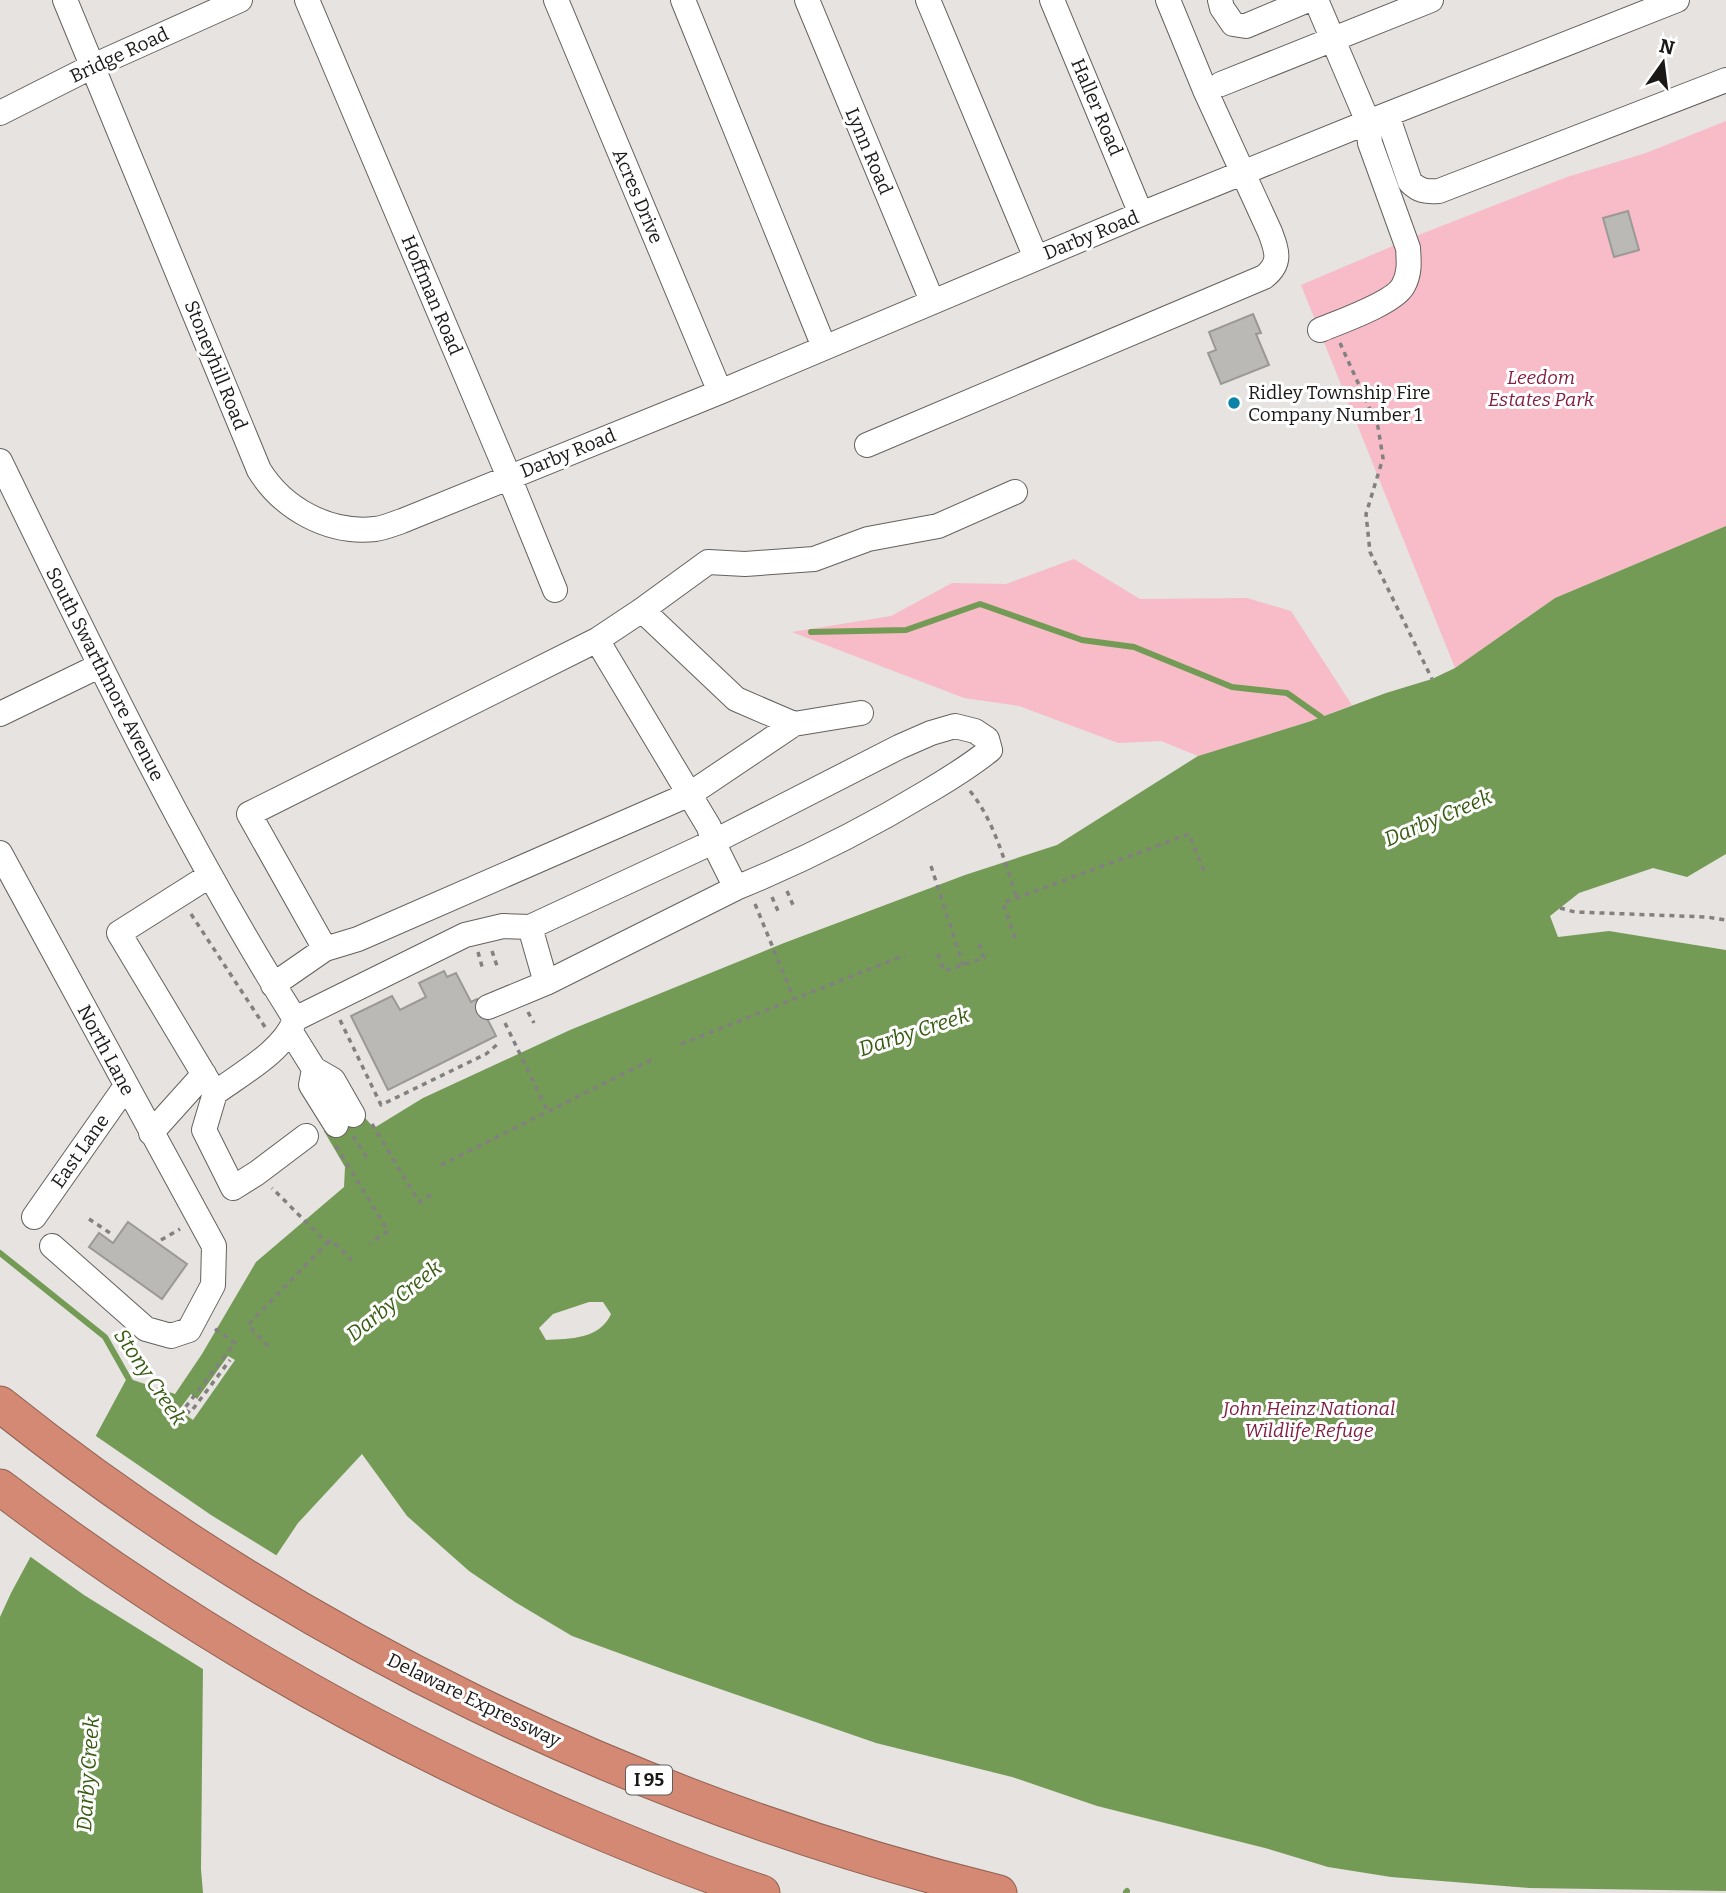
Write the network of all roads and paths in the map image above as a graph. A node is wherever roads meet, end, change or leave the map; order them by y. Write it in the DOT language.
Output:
graph roads {
  1 [pos="65,0"];
  2 [pos="240,0"];
  3 [pos="307,0"];
  4 [pos="556,0"];
  5 [pos="683,0"];
  6 [pos="807,0"];
  7 [pos="928,0"];
  8 [pos="1052,0"];
  9 [pos="1168,0"];
  10 [pos="1220,0"];
  11 [pos="1308,0"];
  12 [pos="1316,0"];
  13 [pos="1431,0"];
  14 [pos="1677,0"];
  15 [pos="1333,39"];
  16 [pos="93,66"];
  17 [pos="1726,80"];
  18 [pos="1221,84"];
  19 [pos="0,113"];
  20 [pos="1377,118"];
  21 [pos="1242,173"];
  22 [pos="1141,214"];
  23 [pos="1036,258"];
  24 [pos="932,301"];
  25 [pos="1326,327"];
  26 [pos="824,347"];
  27 [pos="720,392"];
  28 [pos="867,445"];
  29 [pos="0,461"];
  30 [pos="509,477"];
  31 [pos="1015,492"];
  32 [pos="555,590"];
  33 [pos="642,610"];
  34 [pos="597,640"];
  35 [pos="99,666"];
  36 [pos="1432,680"];
  37 [pos="861,713"];
  38 [pos="0,714"];
  39 [pos="794,724"];
  40 [pos="956,774"];
  41 [pos="690,794"];
  42 [pos="713,842"];
  43 [pos="0,853"];
  44 [pos="931,866"];
  45 [pos="1204,871"];
  46 [pos="212,881"];
  47 [pos="736,888"];
  48 [pos="1017,898"];
  49 [pos="755,904"];
  50 [pos="1560,908"];
  51 [pos="190,911"];
  52 [pos="1726,920"];
  53 [pos="530,927"];
  54 [pos="1015,938"];
  55 [pos="978,941"];
  56 [pos="325,949"];
  57 [pos="938,954"];
  58 [pos="905,956"];
  59 [pos="963,965"];
  60 [pos="546,983"];
  61 [pos="273,985"];
  62 [pos="794,999"];
  63 [pos="488,1007"];
  64 [pos="339,1018"];
  65 [pos="293,1026"];
  66 [pos="265,1027"];
  67 [pos="510,1034"];
  68 [pos="499,1043"];
  69 [pos="681,1044"];
  70 [pos="653,1059"];
  71 [pos="210,1083"];
  72 [pos="126,1086"];
  73 [pos="548,1112"];
  74 [pos="339,1127"];
  75 [pos="151,1133"];
  76 [pos="441,1165"];
  77 [pos="435,1193"];
  78 [pos="281,1197"];
  79 [pos="34,1217"];
  80 [pos="89,1219"];
  81 [pos="113,1235"];
  82 [pos="202,1235"];
  83 [pos="160,1240"];
  84 [pos="327,1243"];
  85 [pos="370,1243"];
  86 [pos="52,1246"];
  87 [pos="352,1260"];
  88 [pos="197,1315"];
  89 [pos="268,1346"];
  90 [pos="230,1360"];
  91 [pos="0,1404"];
  92 [pos="0,1487"];
  93 [pos="762,1893"];
  94 [pos="999,1893"];
  1 -- 16 [label="street, Stoneyhill Road"];
  2 -- 16 [label="street, Bridge Road"];
  3 -- 30 [label="street, Hoffman Road"];
  4 -- 27 [label="street, Acres Drive"];
  5 -- 26 [label="street"];
  6 -- 24 [label="street, Lynn Road"];
  7 -- 23 [label="street"];
  8 -- 22 [label="street, Haller Road"];
  9 -- 21 [label="street"];
  10 -- 11 [label="street"];
  12 -- 15 [label="street"];
  13 -- 15 [label="street"];
  14 -- 20 [label="street, Darby Road"];
  15 -- 18 [label="street"];
  15 -- 20 [label="street"];
  16 -- 19 [label="street, Bridge Road"];
  16 -- 30 [label="street, Stoneyhill Road"];
  17 -- 20 [label="street"];
  20 -- 21 [label="street, Darby Road"];
  20 -- 25 [label="street"];
  21 -- 22 [label="street, Darby Road"];
  21 -- 28 [label="street"];
  22 -- 23 [label="street, Darby Road"];
  23 -- 24 [label="street, Darby Road"];
  24 -- 26 [label="street, Darby Road"];
  25 -- 36 [label="path"];
  26 -- 27 [label="street, Darby Road"];
  27 -- 30 [label="street, Darby Road"];
  29 -- 35 [label="street, South Swarthmore Avenue"];
  30 -- 32 [label="street, Hoffman Road"];
  31 -- 33 [label="street"];
  33 -- 34 [label="street"];
  33 -- 39 [label="street"];
  34 -- 41 [label="street"];
  34 -- 56 [label="street"];
  35 -- 38 [label="street"];
  35 -- 46 [label="street, South Swarthmore Avenue"];
  37 -- 39 [label="street"];
  39 -- 41 [label="street"];
  40 -- 42 [label="street"];
  40 -- 47 [label="street"];
  40 -- 48 [label="path"];
  41 -- 42 [label="street"];
  41 -- 56 [label="street"];
  42 -- 47 [label="street"];
  42 -- 53 [label="street"];
  43 -- 72 [label="street, North Lane"];
  44 -- 59 [label="path"];
  45 -- 48 [label="path"];
  46 -- 61 [label="street, South Swarthmore Avenue"];
  46 -- 71 [label="street"];
  47 -- 60 [label="street"];
  48 -- 54 [label="path"];
  49 -- 62 [label="path"];
  50 -- 52 [label="path"];
  51 -- 66 [label="path"];
  53 -- 60 [label="street"];
  53 -- 65 [label="street"];
  55 -- 59 [label="path"];
  56 -- 61 [label="street"];
  57 -- 59 [label="path"];
  58 -- 62 [label="path"];
  60 -- 63 [label="street"];
  61 -- 65 [label="street, South Swarthmore Avenue"];
  62 -- 69 [label="path"];
  64 -- 68 [label="path"];
  65 -- 71 [label="street"];
  65 -- 74 [label="street, South Swarthmore Avenue"];
  67 -- 73 [label="path"];
  70 -- 73 [label="path"];
  71 -- 74 [label="street"];
  71 -- 75 [label="street"];
  72 -- 75 [label="street, North Lane"];
  72 -- 79 [label="street, East Lane"];
  73 -- 76 [label="path"];
  74 -- 77 [label="path"];
  74 -- 85 [label="path"];
  75 -- 82 [label="street, North Lane"];
  78 -- 84 [label="path"];
  80 -- 81 [label="path"];
  82 -- 83 [label="path"];
  82 -- 88 [label="street"];
  84 -- 87 [label="path"];
  84 -- 89 [label="path"];
  86 -- 88 [label="street"];
  88 -- 90 [label="path"];
  91 -- 94 [label="highway, Delaware Expressway / I 95"];
  92 -- 93 [label="highway"];
}
